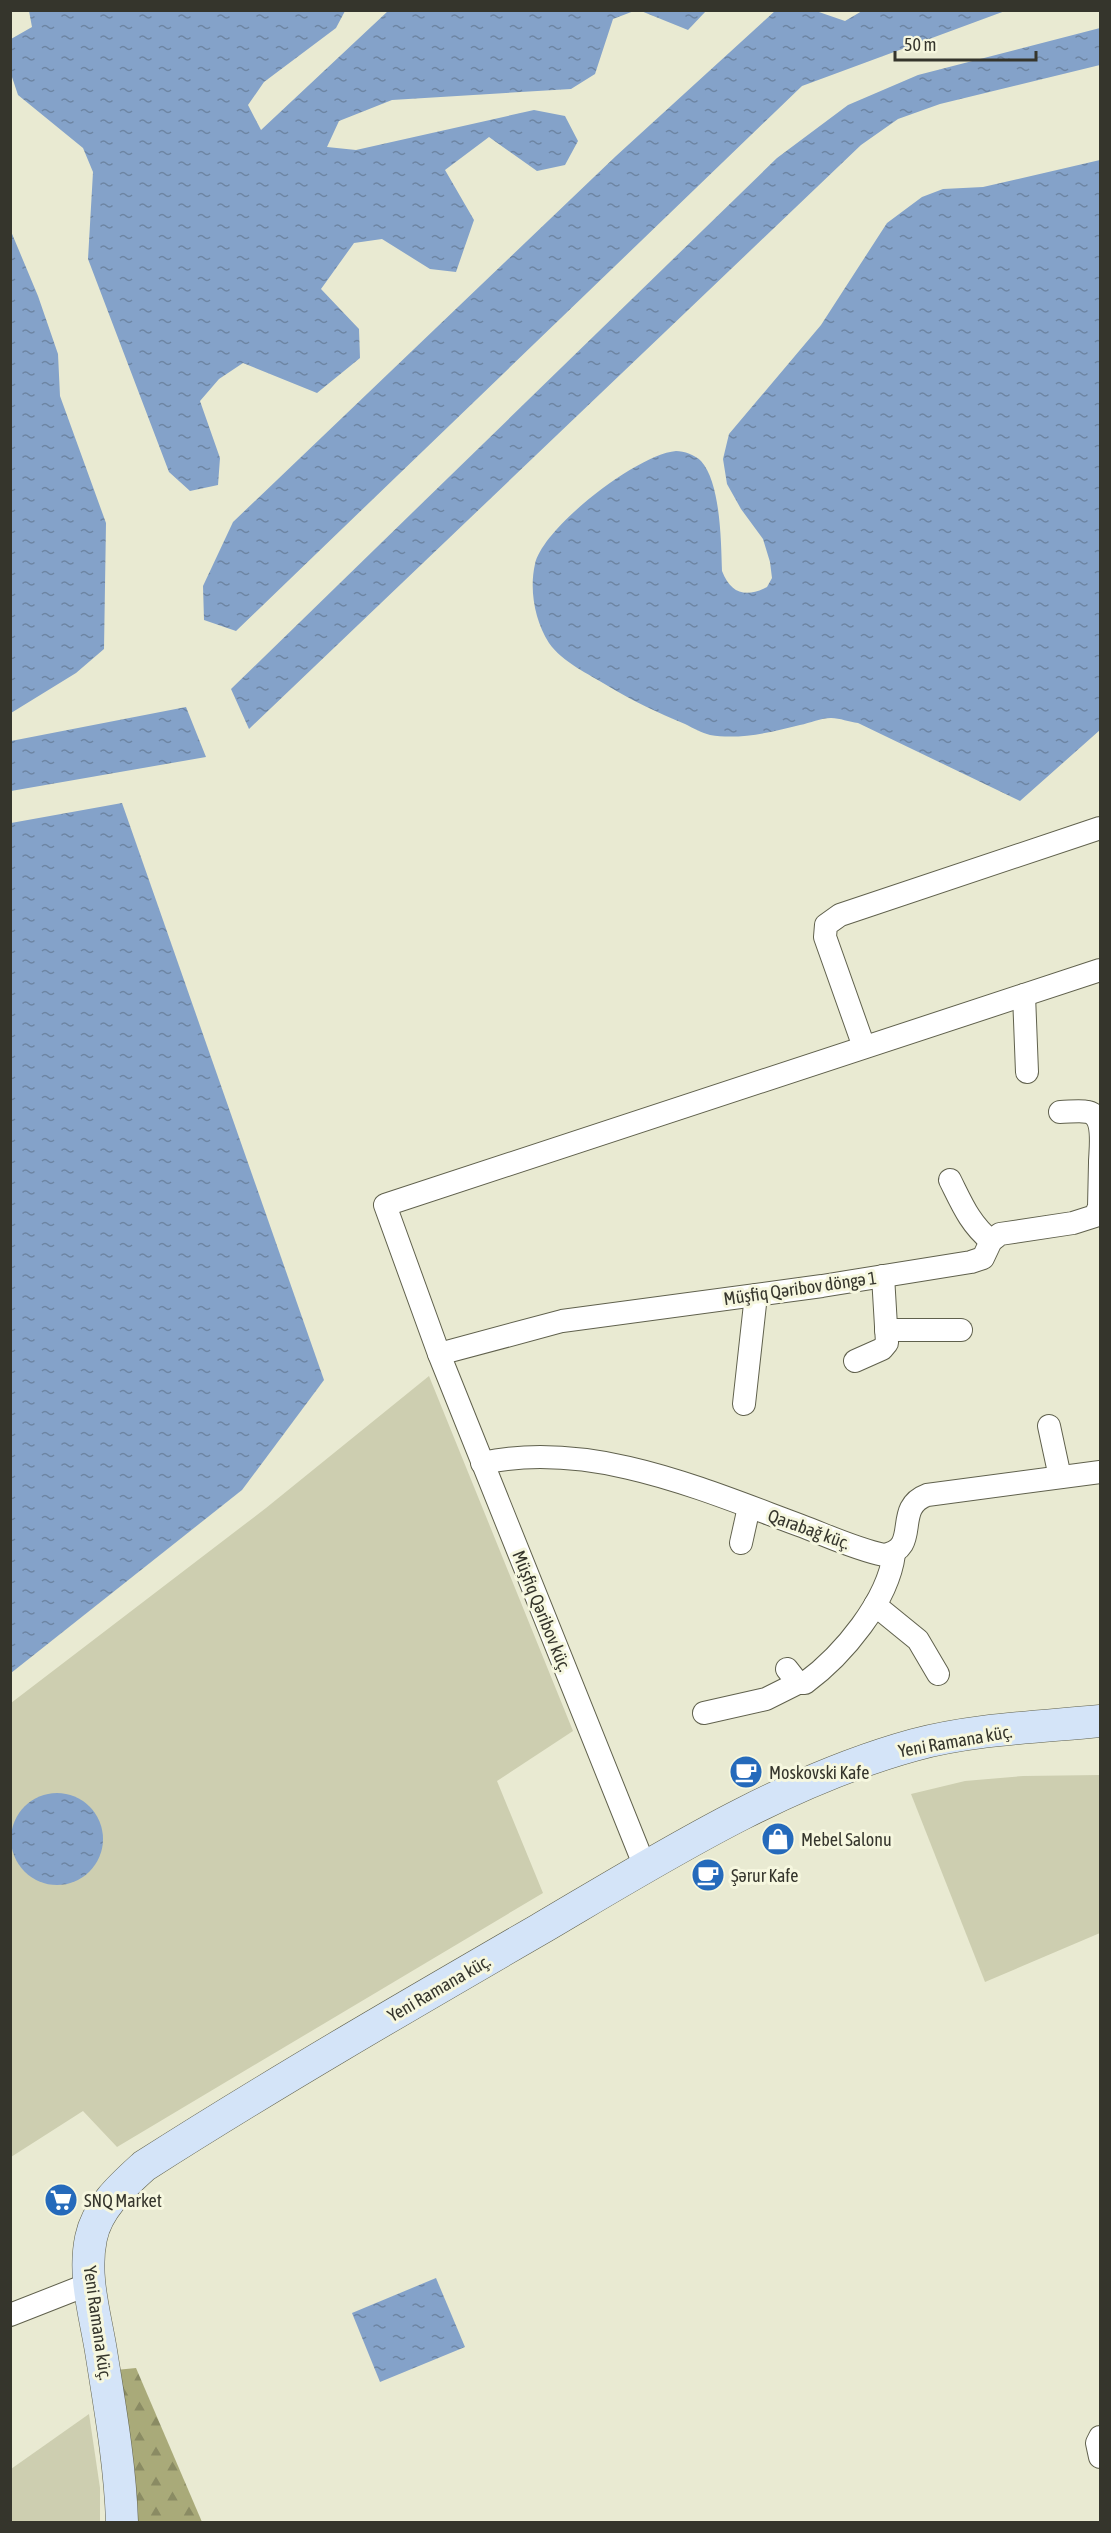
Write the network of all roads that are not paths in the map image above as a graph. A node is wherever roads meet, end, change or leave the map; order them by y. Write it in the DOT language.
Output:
graph roads {
  1 [pos="1100,828"];
  2 [pos="1101,970"];
  3 [pos="1024,995"];
  4 [pos="864,1047"];
  5 [pos="1027,1072"];
  6 [pos="1060,1112"];
  7 [pos="1100,1163"];
  8 [pos="950,1180"];
  9 [pos="991,1241"];
  10 [pos="883,1276"];
  11 [pos="756,1295"];
  12 [pos="886,1330"];
  13 [pos="961,1330"];
  14 [pos="439,1354"];
  15 [pos="855,1360"];
  16 [pos="744,1404"];
  17 [pos="1049,1425"];
  18 [pos="482,1463"];
  19 [pos="1101,1472"];
  20 [pos="1060,1477"];
  21 [pos="749,1507"];
  22 [pos="741,1543"];
  23 [pos="894,1554"];
  24 [pos="875,1605"];
  25 [pos="938,1674"];
  26 [pos="704,1713"];
  27 [pos="1101,1721"];
  28 [pos="645,1867"];
  29 [pos="89,2284"];
  30 [pos="10,2315"];
  31 [pos="1101,2437"];
  32 [pos="1101,2457"];
  33 [pos="122,2523"];
  1 -- 4 [label="street"];
  2 -- 3 [label="street"];
  3 -- 4 [label="street"];
  3 -- 5 [label="street"];
  4 -- 14 [label="street, Müşfiq Qəribov küç."];
  6 -- 7 [label="street"];
  7 -- 9 [label="street, Müşfiq Qəribov döngə 1"];
  8 -- 9 [label="street"];
  9 -- 10 [label="street, Müşfiq Qəribov döngə 1"];
  10 -- 11 [label="street, Müşfiq Qəribov döngə 1"];
  10 -- 12 [label="street"];
  11 -- 14 [label="street, Müşfiq Qəribov döngə 1"];
  11 -- 16 [label="street"];
  12 -- 13 [label="street"];
  12 -- 15 [label="street"];
  14 -- 18 [label="street, Müşfiq Qəribov küç."];
  17 -- 20 [label="street"];
  18 -- 21 [label="street, Qarabağ küç."];
  18 -- 28 [label="street, Müşfiq Qəribov küç."];
  19 -- 20 [label="street"];
  20 -- 23 [label="street"];
  21 -- 22 [label="street"];
  21 -- 23 [label="street, Qarabağ küç."];
  23 -- 24 [label="street"];
  24 -- 25 [label="street"];
  24 -- 26 [label="street"];
  27 -- 28 [label="street, Yeni Ramana küç."];
  28 -- 29 [label="street, Yeni Ramana küç."];
  29 -- 30 [label="street"];
  29 -- 33 [label="street, Yeni Ramana küç."];
  31 -- 32 [label="street"];
}
